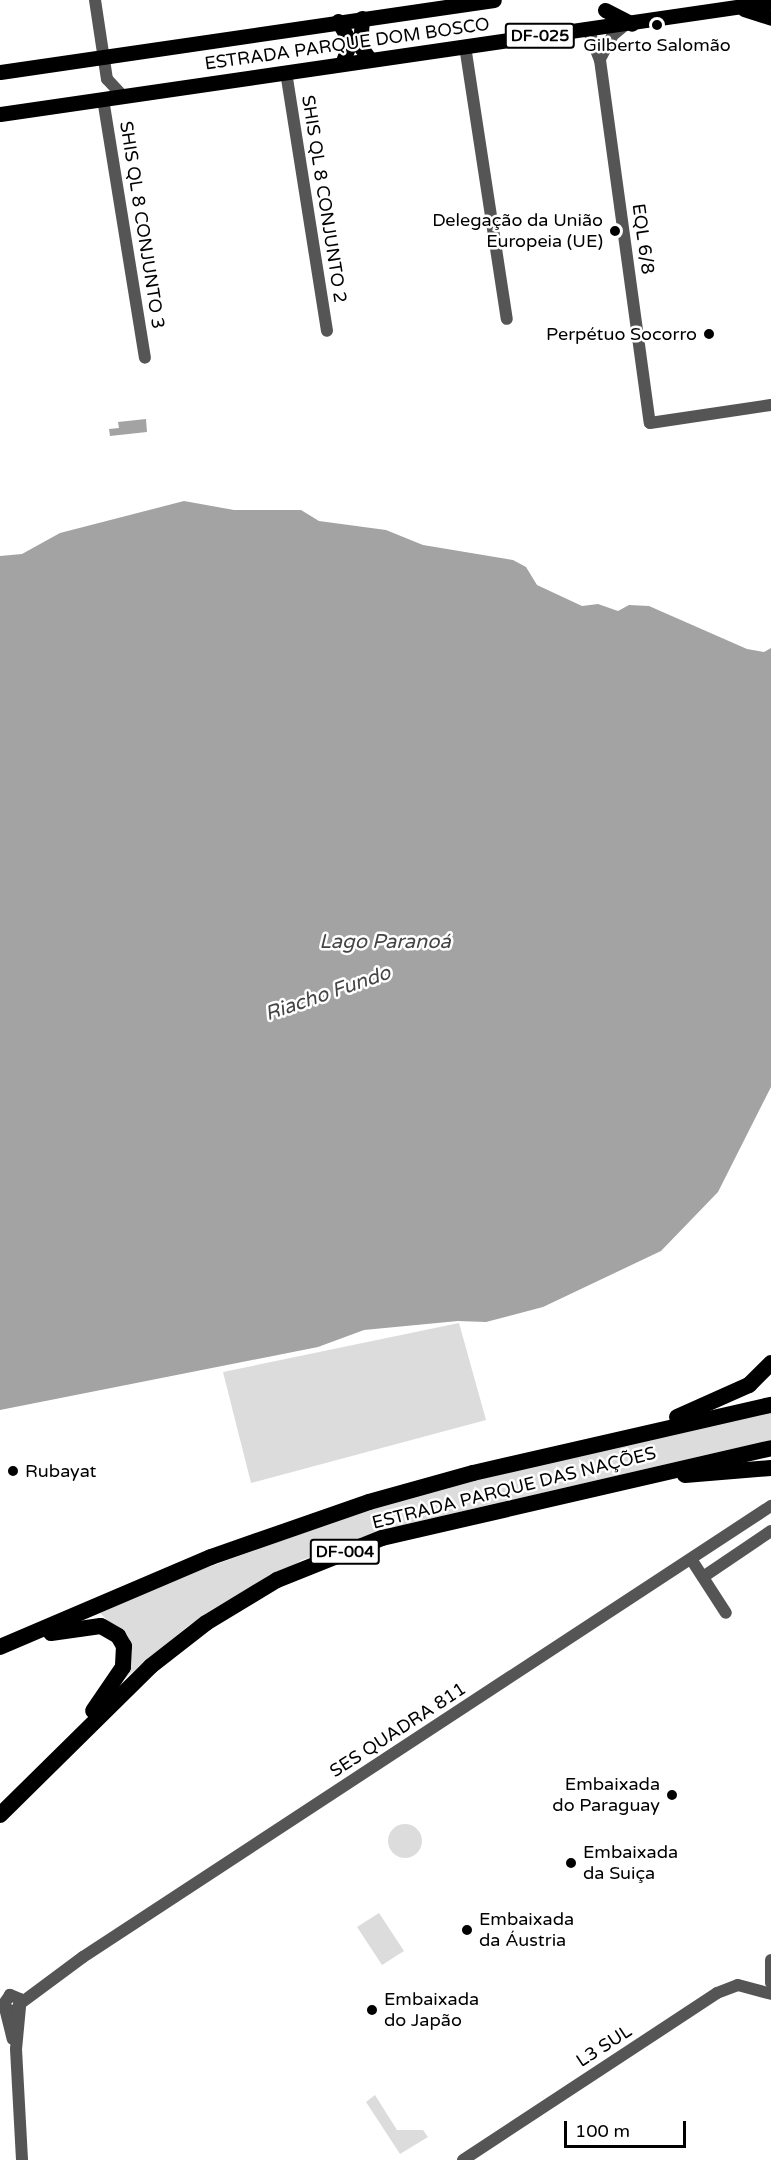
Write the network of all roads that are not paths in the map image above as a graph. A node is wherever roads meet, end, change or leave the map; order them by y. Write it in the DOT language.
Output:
graph roads {
  1 [pos="95,0"];
  2 [pos="494,0"];
  3 [pos="771,2"];
  4 [pos="738,7"];
  5 [pos="605,10"];
  6 [pos="362,18"];
  7 [pos="771,18"];
  8 [pos="338,21"];
  9 [pos="629,24"];
  10 [pos="588,29"];
  11 [pos="465,46"];
  12 [pos="108,55"];
  13 [pos="370,60"];
  14 [pos="600,60"];
  15 [pos="342,64"];
  16 [pos="7,71"];
  17 [pos="286,72"];
  18 [pos="0,78"];
  19 [pos="123,96"];
  20 [pos="103,99"];
  21 [pos="1,113"];
  22 [pos="507,319"];
  23 [pos="327,331"];
  24 [pos="145,358"];
  25 [pos="771,405"];
  26 [pos="771,1364"];
  27 [pos="771,1405"];
  28 [pos="615,1440"];
  29 [pos="771,1448"];
  30 [pos="771,1468"];
  31 [pos="651,1474"];
  32 [pos="771,1506"];
  33 [pos="771,1531"];
  34 [pos="691,1559"];
  35 [pos="703,1577"];
  36 [pos="726,1613"];
  37 [pos="5,1644"];
  38 [pos="72,1742"];
  39 [pos="0,1815"];
  40 [pos="771,1960"];
  41 [pos="771,1983"];
  42 [pos="771,1994"];
  43 [pos="9,2000"];
  44 [pos="22,2160"];
  45 [pos="463,2160"];
  1 -- 12 [label="street"];
  2 -- 6 [label="main road, ESTRADA PARQUE DOM BOSCO / DF-025"];
  3 -- 4 [label="main road, ESTRADA PARQUE DOM BOSCO / DF-025"];
  4 -- 7 [label="main road"];
  4 -- 9 [label="main road, ESTRADA PARQUE DOM BOSCO / DF-025"];
  5 -- 9 [label="main road"];
  6 -- 8 [label="main road, ESTRADA PARQUE DOM BOSCO / DF-025"];
  6 -- 13 [label="main road"];
  8 -- 12 [label="main road, ESTRADA PARQUE DOM BOSCO / DF-025"];
  8 -- 15 [label="main road"];
  9 -- 10 [label="main road, ESTRADA PARQUE DOM BOSCO / DF-025"];
  9 -- 14 [label="street"];
  10 -- 11 [label="main road, ESTRADA PARQUE DOM BOSCO / DF-025"];
  10 -- 14 [label="street, EQL 6/8"];
  11 -- 13 [label="main road, ESTRADA PARQUE DOM BOSCO / DF-025"];
  11 -- 22 [label="street"];
  12 -- 16 [label="main road, ESTRADA PARQUE DOM BOSCO / DF-025"];
  12 -- 19 [label="street"];
  13 -- 15 [label="main road, ESTRADA PARQUE DOM BOSCO / DF-025"];
  14 -- 25 [label="street, EQL 6/8"];
  15 -- 17 [label="main road, ESTRADA PARQUE DOM BOSCO / DF-025"];
  16 -- 18 [label="main road, ESTRADA PARQUE DOM BOSCO"];
  17 -- 19 [label="main road, ESTRADA PARQUE DOM BOSCO / DF-025"];
  17 -- 23 [label="street, SHIS QL 8 CONJUNTO 2"];
  19 -- 20 [label="main road, ESTRADA PARQUE DOM BOSCO / DF-025"];
  20 -- 21 [label="main road, ESTRADA PARQUE DOM BOSCO / DF-025"];
  20 -- 24 [label="street, SHIS QL 8 CONJUNTO 3"];
  26 -- 28 [label="highway"];
  27 -- 28 [label="highway, ESTRADA PARQUE DAS NAÇÕES / DF-004"];
  28 -- 37 [label="highway, ESTRADA PARQUE DAS NAÇÕES / DF-004"];
  29 -- 31 [label="highway, ESTRADA PARQUE DAS NAÇÕES / DF-004"];
  30 -- 31 [label="highway"];
  31 -- 38 [label="highway, ESTRADA PARQUE DAS NAÇÕES / DF-004"];
  32 -- 34 [label="street, SES QUADRA 811"];
  33 -- 35 [label="street"];
  34 -- 35 [label="street"];
  34 -- 43 [label="street, SES QUADRA 811"];
  35 -- 36 [label="street"];
  37 -- 38 [label="highway"];
  38 -- 39 [label="highway, ESTRADA PARQUE DAS NAÇÕES / DF-004"];
  40 -- 41 [label="street"];
  42 -- 45 [label="street, L3 SUL"];
  43 -- 44 [label="street"];
}
